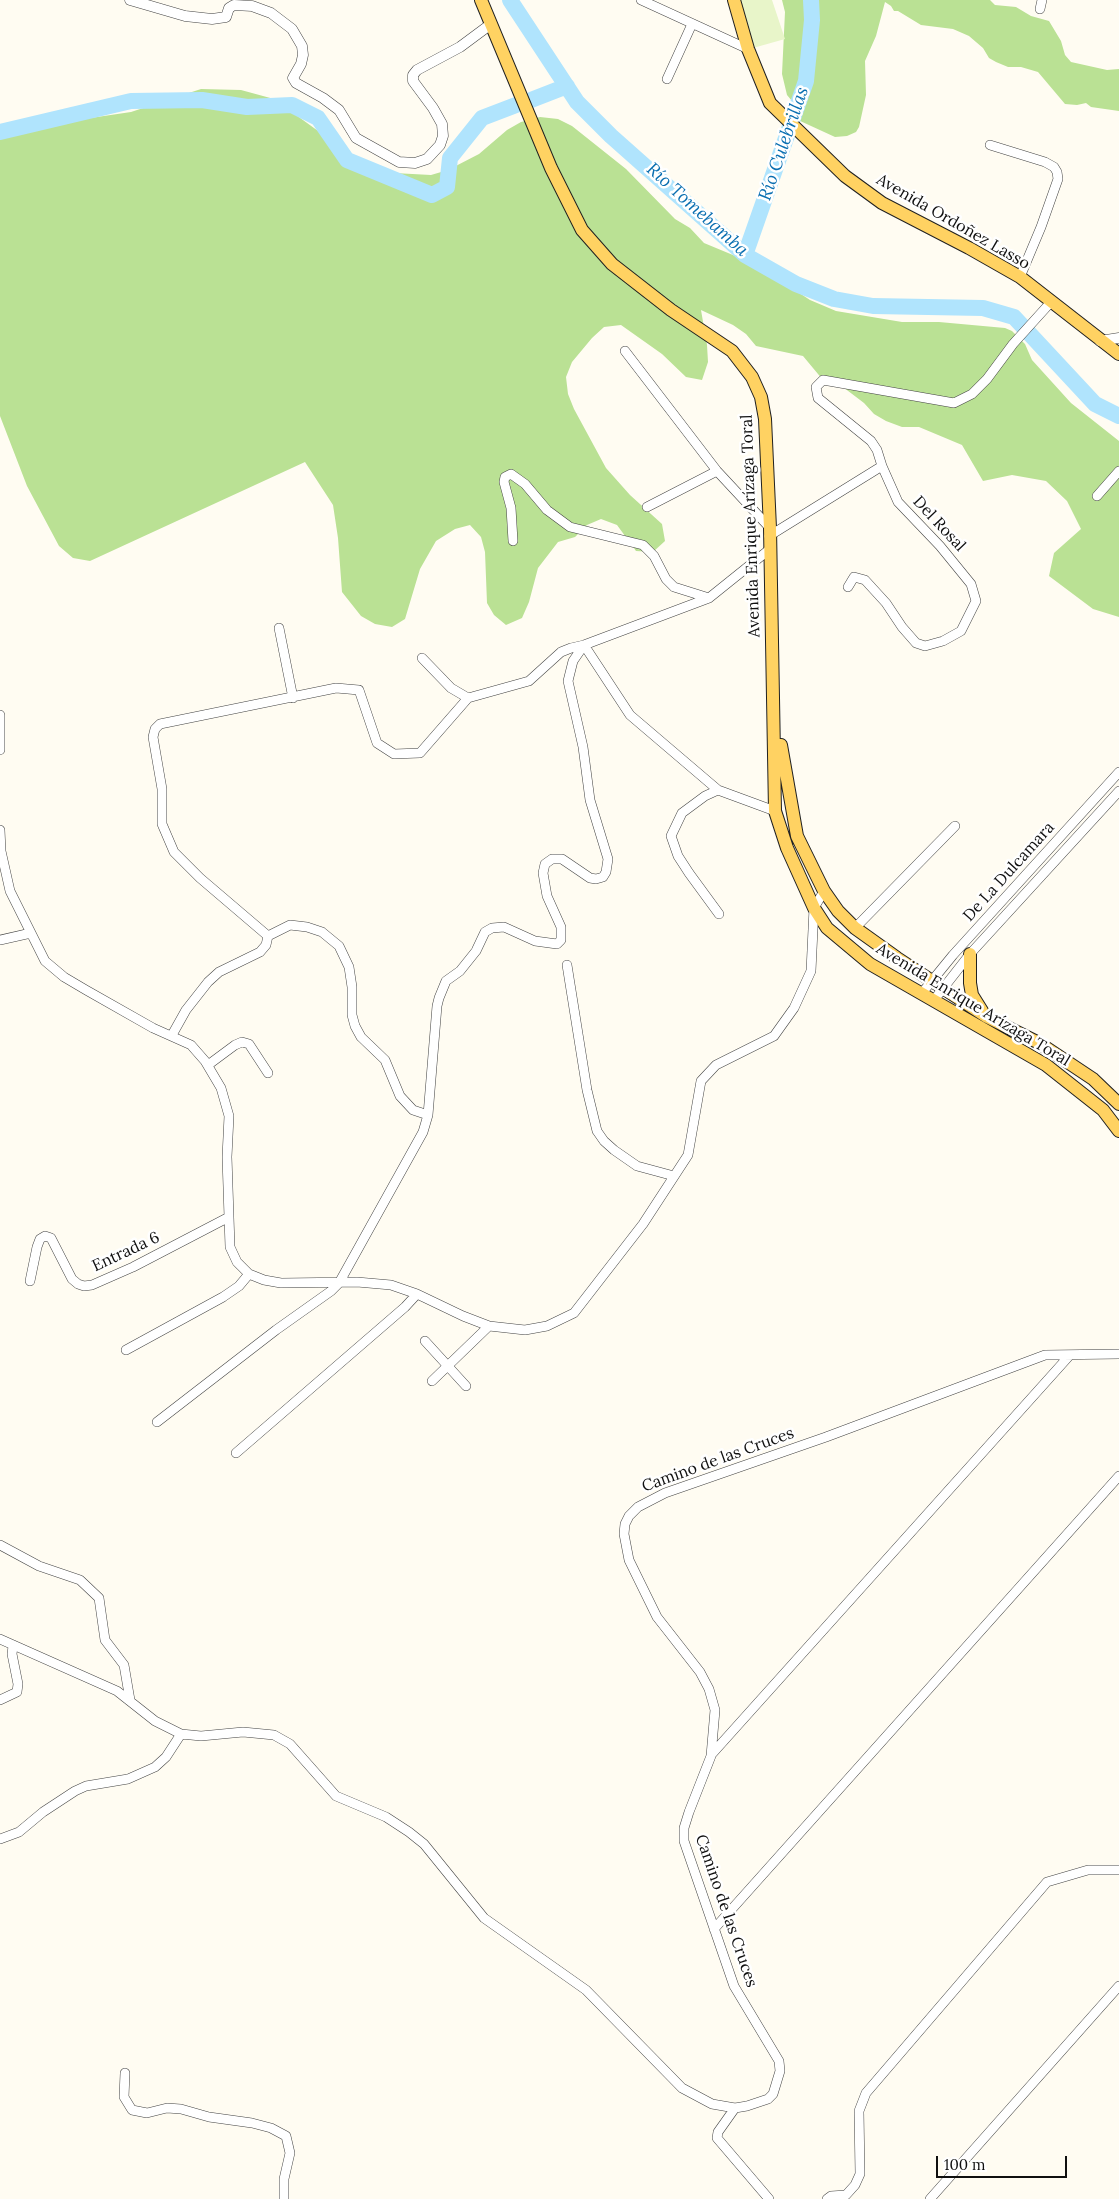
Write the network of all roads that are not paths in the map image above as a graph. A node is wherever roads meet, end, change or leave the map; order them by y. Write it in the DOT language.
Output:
graph roads {
  1 [pos="130,0"];
  2 [pos="481,0"];
  3 [pos="641,0"];
  4 [pos="734,0"];
  5 [pos="491,24"];
  6 [pos="692,24"];
  7 [pos="748,49"];
  8 [pos="666,79"];
  9 [pos="990,145"];
  10 [pos="1020,277"];
  11 [pos="1051,302"];
  12 [pos="1119,338"];
  13 [pos="1100,341"];
  14 [pos="625,351"];
  15 [pos="1119,354"];
  16 [pos="882,466"];
  17 [pos="717,471"];
  18 [pos="1119,471"];
  19 [pos="1096,496"];
  20 [pos="647,507"];
  21 [pos="769,532"];
  22 [pos="513,540"];
  23 [pos="770,549"];
  24 [pos="848,587"];
  25 [pos="709,598"];
  26 [pos="279,628"];
  27 [pos="584,645"];
  28 [pos="422,658"];
  29 [pos="293,698"];
  30 [pos="468,698"];
  31 [pos="774,702"];
  32 [pos="0,715"];
  33 [pos="0,750"];
  34 [pos="1119,772"];
  35 [pos="718,790"];
  36 [pos="1119,791"];
  37 [pos="775,811"];
  38 [pos="955,826"];
  39 [pos="0,830"];
  40 [pos="824,891"];
  41 [pos="814,908"];
  42 [pos="719,914"];
  43 [pos="855,928"];
  44 [pos="31,933"];
  45 [pos="268,936"];
  46 [pos="0,940"];
  47 [pos="970,954"];
  48 [pos="567,965"];
  49 [pos="931,980"];
  50 [pos="943,989"];
  51 [pos="922,993"];
  52 [pos="934,1000"];
  53 [pos="987,1017"];
  54 [pos="172,1035"];
  55 [pos="208,1065"];
  56 [pos="268,1072"];
  57 [pos="1119,1104"];
  58 [pos="428,1115"];
  59 [pos="1119,1131"];
  60 [pos="674,1176"];
  61 [pos="229,1217"];
  62 [pos="249,1274"];
  63 [pos="30,1281"];
  64 [pos="339,1283"];
  65 [pos="417,1294"];
  66 [pos="489,1326"];
  67 [pos="424,1341"];
  68 [pos="126,1350"];
  69 [pos="1119,1354"];
  70 [pos="1070,1355"];
  71 [pos="449,1366"];
  72 [pos="432,1381"];
  73 [pos="466,1386"];
  74 [pos="157,1422"];
  75 [pos="236,1453"];
  76 [pos="1119,1476"];
  77 [pos="0,1545"];
  78 [pos="0,1639"];
  79 [pos="13,1646"];
  80 [pos="0,1700"];
  81 [pos="130,1700"];
  82 [pos="180,1734"];
  83 [pos="711,1756"];
  84 [pos="0,1839"];
  85 [pos="1119,1870"];
  86 [pos="714,1929"];
  87 [pos="1119,1986"];
  88 [pos="125,2073"];
  89 [pos="735,2108"];
  90 [pos="284,2199"];
  91 [pos="769,2199"];
  92 [pos="827,2199"];
  93 [pos="930,2199"];
  1 -- 5 [label="street"];
  2 -- 5 [label="main road, Avenida Enrique Arízaga Toral"];
  3 -- 6 [label="street"];
  4 -- 7 [label="main road, Avenida Ordoñez Lasso"];
  5 -- 21 [label="main road, Avenida Enrique Arízaga Toral"];
  6 -- 7 [label="street"];
  6 -- 8 [label="street"];
  7 -- 10 [label="main road, Avenida Ordoñez Lasso"];
  9 -- 10 [label="street"];
  10 -- 11 [label="main road, Avenida Ordoñez Lasso"];
  11 -- 13 [label="main road, Avenida Ordoñez Lasso"];
  11 -- 16 [label="street, Del Rosal"];
  12 -- 13 [label="street"];
  13 -- 15 [label="main road, Avenida Ordoñez Lasso"];
  14 -- 17 [label="street"];
  16 -- 21 [label="street"];
  16 -- 24 [label="street, Del Rosal"];
  17 -- 20 [label="street"];
  17 -- 21 [label="street"];
  18 -- 19 [label="street"];
  21 -- 23 [label="main road, Avenida Enrique Arízaga Toral"];
  22 -- 25 [label="street"];
  23 -- 25 [label="street"];
  23 -- 31 [label="main road, Avenida Enrique Arízaga Toral"];
  25 -- 27 [label="street"];
  26 -- 29 [label="street"];
  27 -- 30 [label="street"];
  27 -- 35 [label="street"];
  27 -- 58 [label="street"];
  28 -- 30 [label="street"];
  29 -- 30 [label="street"];
  29 -- 45 [label="street"];
  31 -- 37 [label="main road, Avenida Enrique Arízaga Toral"];
  31 -- 40 [label="main road, Avenida Enrique Arízaga Toral"];
  32 -- 33 [label="street"];
  34 -- 49 [label="street, De La Dulcamara"];
  35 -- 37 [label="street"];
  35 -- 42 [label="street"];
  36 -- 47 [label="street, De La Dulcamara"];
  37 -- 41 [label="main road, Avenida Enrique Arízaga Toral"];
  38 -- 43 [label="street"];
  39 -- 44 [label="street"];
  40 -- 41 [label="street"];
  40 -- 43 [label="main road, Avenida Enrique Arízaga Toral"];
  41 -- 51 [label="main road, Avenida Enrique Arízaga Toral"];
  41 -- 60 [label="street"];
  43 -- 49 [label="main road, Avenida Enrique Arízaga Toral"];
  44 -- 46 [label="street"];
  44 -- 54 [label="street"];
  45 -- 54 [label="street"];
  45 -- 58 [label="street"];
  47 -- 50 [label="street, De La Dulcamara"];
  47 -- 53 [label="main road"];
  48 -- 60 [label="street"];
  49 -- 50 [label="main road, Avenida Enrique Arízaga Toral"];
  49 -- 51 [label="street, De La Dulcamara"];
  50 -- 52 [label="street, De La Dulcamara"];
  50 -- 53 [label="main road, Avenida Enrique Arízaga Toral"];
  51 -- 52 [label="main road, Avenida Enrique Arízaga Toral"];
  52 -- 59 [label="main road, Avenida Enrique Arízaga Toral"];
  53 -- 57 [label="main road, Avenida Enrique Arízaga Toral"];
  54 -- 55 [label="street"];
  55 -- 56 [label="street"];
  55 -- 61 [label="street"];
  58 -- 64 [label="street"];
  60 -- 66 [label="street"];
  61 -- 62 [label="street"];
  61 -- 63 [label="street, Entrada 6"];
  62 -- 64 [label="street"];
  62 -- 68 [label="street"];
  64 -- 65 [label="street"];
  64 -- 74 [label="street"];
  65 -- 66 [label="street"];
  65 -- 75 [label="street"];
  66 -- 71 [label="street"];
  67 -- 71 [label="street"];
  69 -- 70 [label="street, Camino de las Cruces"];
  70 -- 83 [label="street"];
  70 -- 83 [label="street, Camino de las Cruces"];
  71 -- 72 [label="street"];
  71 -- 73 [label="street"];
  76 -- 86 [label="street"];
  77 -- 81 [label="street"];
  78 -- 79 [label="street"];
  79 -- 80 [label="street"];
  79 -- 81 [label="street"];
  81 -- 82 [label="street"];
  82 -- 84 [label="street"];
  82 -- 89 [label="street"];
  83 -- 86 [label="street, Camino de las Cruces"];
  85 -- 92 [label="street"];
  86 -- 89 [label="street, Camino de las Cruces"];
  87 -- 93 [label="street"];
  88 -- 90 [label="street"];
  89 -- 91 [label="street"];
}
